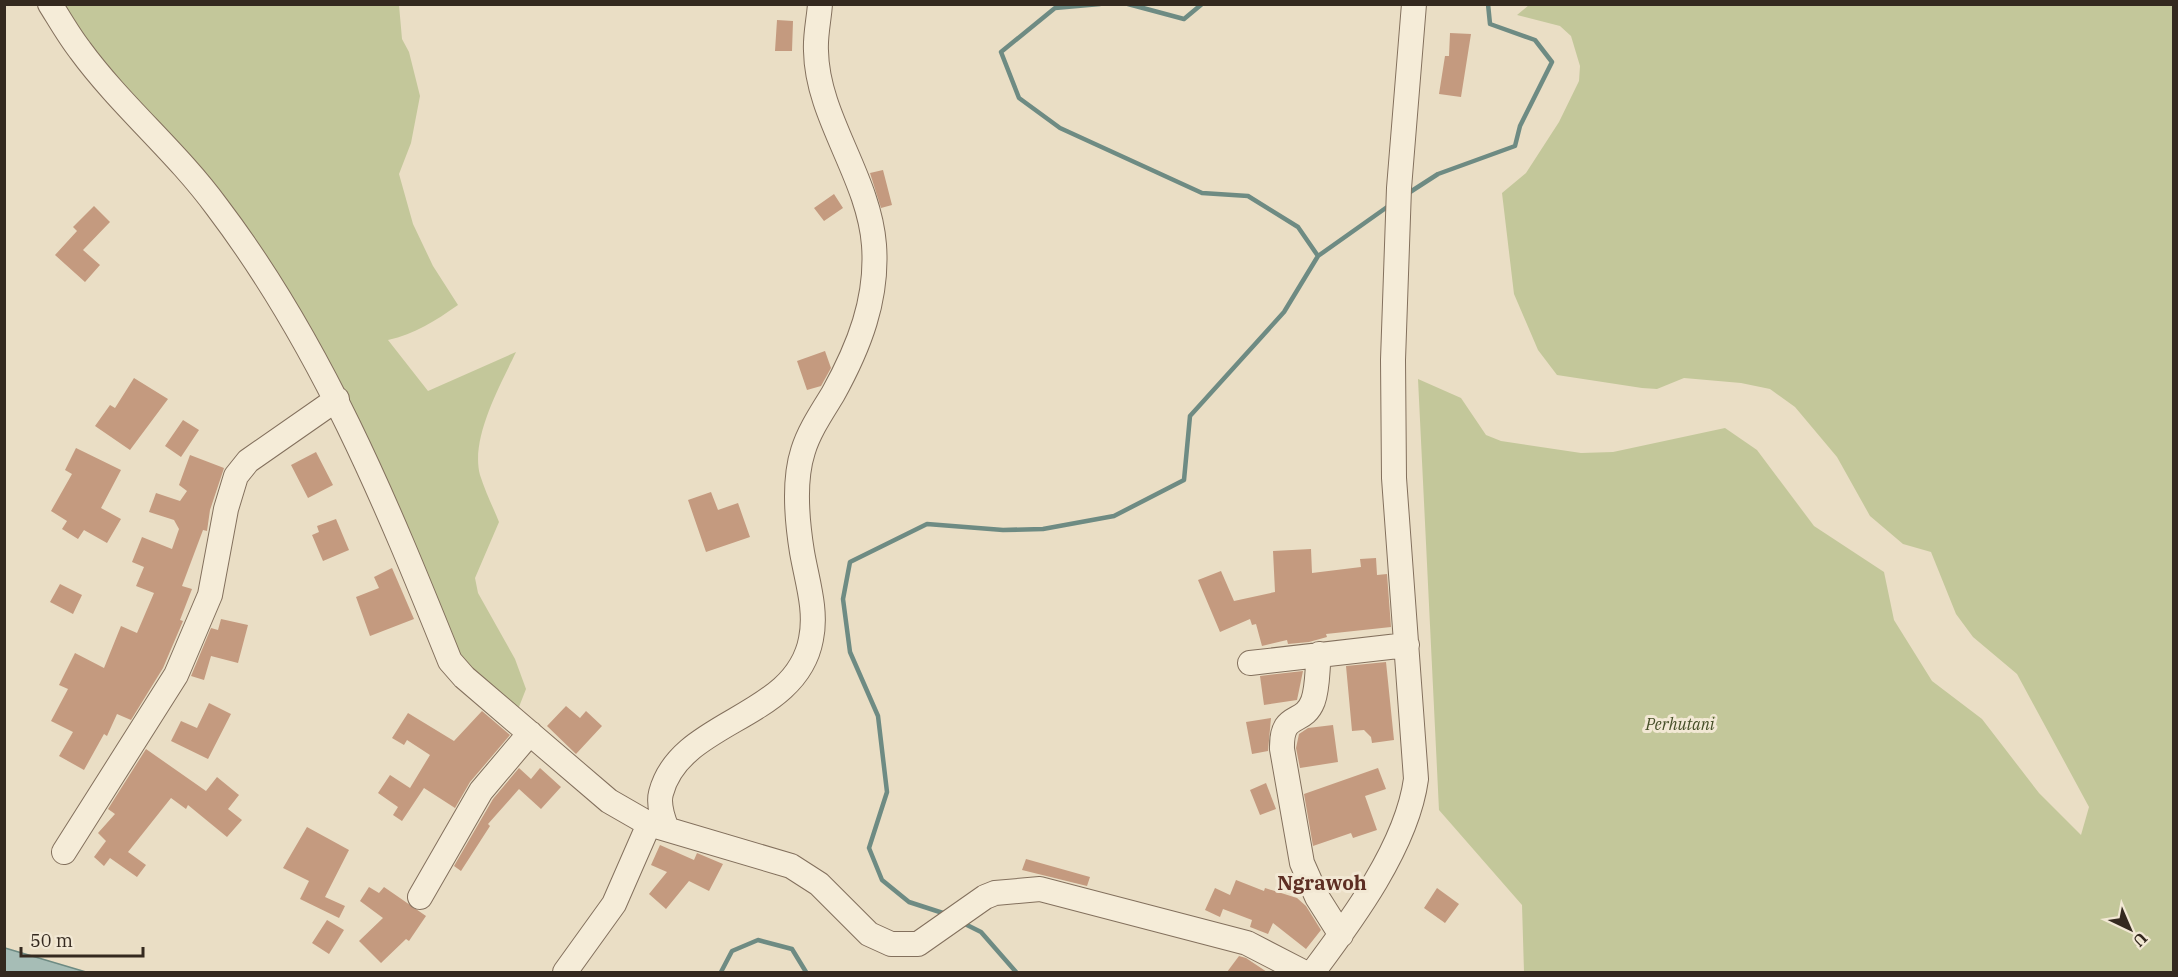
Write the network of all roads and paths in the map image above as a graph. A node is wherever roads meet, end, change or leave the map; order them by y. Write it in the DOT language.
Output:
graph roads {
  1 [pos="50,4"];
  2 [pos="820,4"];
  3 [pos="1414,4"];
  4 [pos="337,399"];
  5 [pos="1407,645"];
  6 [pos="1319,654"];
  7 [pos="1250,663"];
  8 [pos="530,733"];
  9 [pos="658,826"];
  10 [pos="64,852"];
  11 [pos="420,897"];
  12 [pos="1341,935"];
  13 [pos="565,972"];
  14 [pos="1303,972"];
  15 [pos="1313,972"];
  1 -- 4 [label="street"];
  2 -- 9 [label="street"];
  3 -- 5 [label="street"];
  4 -- 8 [label="street"];
  4 -- 10 [label="street"];
  5 -- 6 [label="street"];
  5 -- 12 [label="street"];
  6 -- 7 [label="street"];
  6 -- 12 [label="street"];
  8 -- 9 [label="street"];
  8 -- 11 [label="street"];
  9 -- 13 [label="street"];
  9 -- 14 [label="street"];
  12 -- 15 [label="street"];
}
